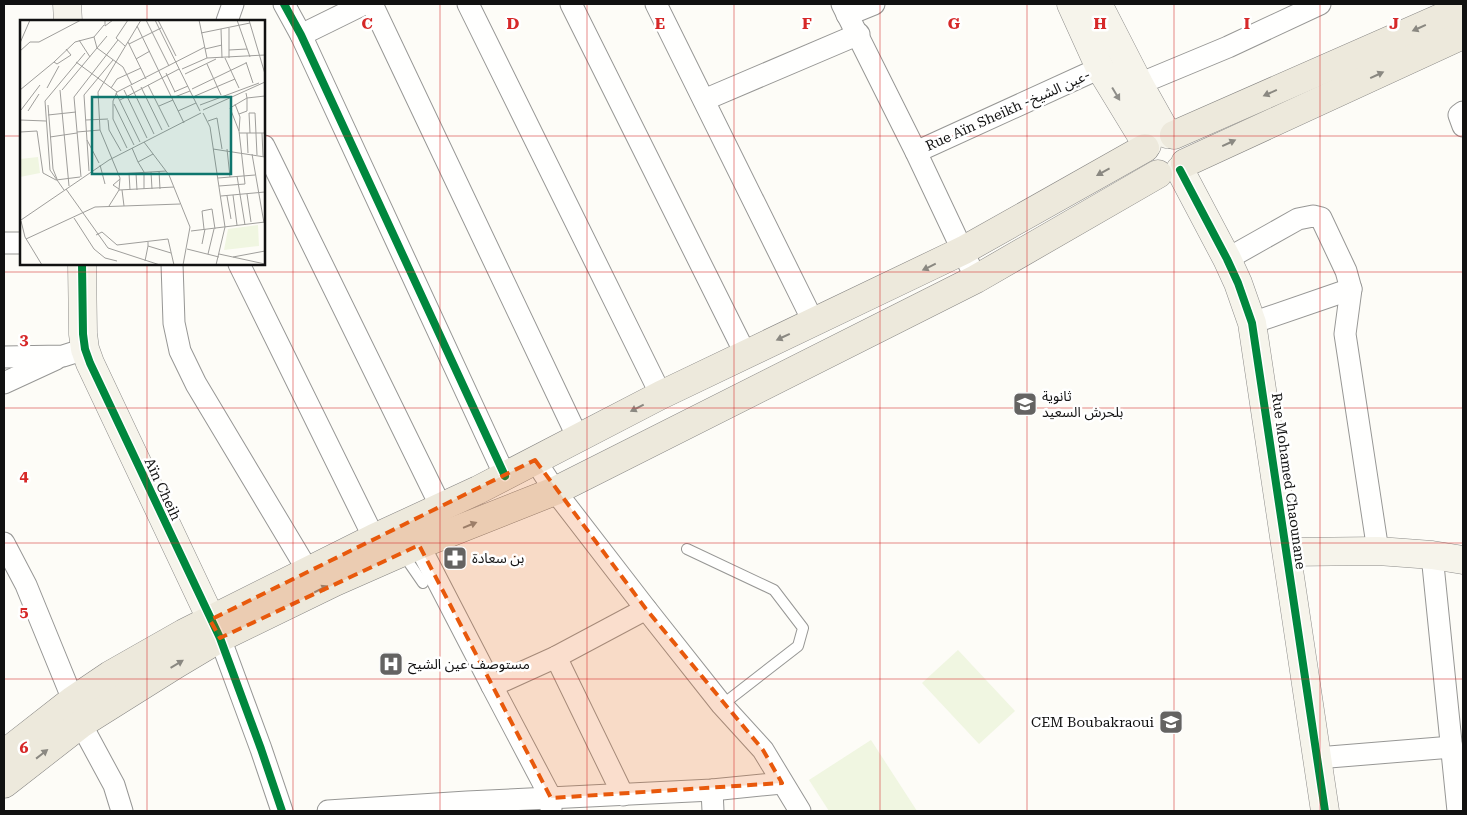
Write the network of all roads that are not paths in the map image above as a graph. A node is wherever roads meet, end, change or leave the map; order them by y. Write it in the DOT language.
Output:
graph roads {
  1 [pos="67,4"];
  2 [pos="233,4"];
  3 [pos="284,4"];
  4 [pos="364,4"];
  5 [pos="372,4"];
  6 [pos="468,4"];
  7 [pos="571,4"];
  8 [pos="656,4"];
  9 [pos="874,4"];
  10 [pos="1071,4"];
  11 [pos="1098,4"];
  12 [pos="1320,4"];
  13 [pos="1463,8"];
  14 [pos="845,9"];
  15 [pos="68,20"];
  16 [pos="227,20"];
  17 [pos="859,34"];
  18 [pos="302,35"];
  19 [pos="1463,35"];
  20 [pos="1100,68"];
  21 [pos="1139,84"];
  22 [pos="704,100"];
  23 [pos="1463,112"];
  24 [pos="1463,126"];
  25 [pos="1158,141"];
  26 [pos="265,148"];
  27 [pos="916,152"];
  28 [pos="1174,169"];
  29 [pos="4,243"];
  30 [pos="20,243"];
  31 [pos="964,250"];
  32 [pos="1227,259"];
  33 [pos="82,265"];
  34 [pos="172,265"];
  35 [pos="239,265"];
  36 [pos="976,279"];
  37 [pos="1351,289"];
  38 [pos="814,323"];
  39 [pos="1252,323"];
  40 [pos="74,352"];
  41 [pos="746,354"];
  42 [pos="4,357"];
  43 [pos="4,384"];
  44 [pos="661,395"];
  45 [pos="578,438"];
  46 [pos="534,460"];
  47 [pos="505,476"];
  48 [pos="556,491"];
  49 [pos="441,506"];
  50 [pos="374,538"];
  51 [pos="4,543"];
  52 [pos="411,549"];
  53 [pos="686,549"];
  54 [pos="1378,551"];
  55 [pos="1287,552"];
  56 [pos="1432,556"];
  57 [pos="1463,560"];
  58 [pos="308,571"];
  59 [pos="424,583"];
  60 [pos="646,609"];
  61 [pos="215,629"];
  62 [pos="556,656"];
  63 [pos="492,686"];
  64 [pos="722,705"];
  65 [pos="77,712"];
  66 [pos="1456,721"];
  67 [pos="1452,747"];
  68 [pos="4,754"];
  69 [pos="1317,758"];
  70 [pos="782,783"];
  71 [pos="4,784"];
  72 [pos="712,790"];
  73 [pos="626,800"];
  74 [pos="551,805"];
  75 [pos="467,806"];
  76 [pos="389,809"];
  77 [pos="122,811"];
  78 [pos="282,811"];
  79 [pos="328,811"];
  80 [pos="712,811"];
  81 [pos="800,811"];
  82 [pos="1325,811"];
  83 [pos="1458,811"];
  1 -- 15 [label="street"];
  2 -- 16 [label="street"];
  3 -- 18 [label="street"];
  4 -- 18 [label="street"];
  5 -- 45 [label="street"];
  6 -- 44 [label="street"];
  7 -- 41 [label="street"];
  8 -- 22 [label="street"];
  9 -- 14 [label="street, Rue Aïn Sheikh -عين الشيخ-"];
  10 -- 20 [label="street"];
  11 -- 21 [label="street"];
  12 -- 21 [label="street"];
  13 -- 25 [label="main road, one-way"];
  14 -- 17 [label="street, Rue Aïn Sheikh -عين الشيخ-"];
  17 -- 22 [label="street"];
  17 -- 27 [label="street, Rue Aïn Sheikh -عين الشيخ-"];
  18 -- 47 [label="street"];
  28 -- 19 [label="main road, one-way"];
  20 -- 25 [label="street, one-way"];
  20 -- 27 [label="street, Rue Aïn Sheikh -عين الشيخ-"];
  21 -- 25 [label="street"];
  22 -- 38 [label="street"];
  23 -- 24 [label="street"];
  25 -- 28 [label="main road"];
  25 -- 28 [label="main road"];
  25 -- 31 [label="main road, one-way"];
  26 -- 49 [label="street"];
  27 -- 31 [label="street, Rue Aïn Sheikh -عين الشيخ-"];
  28 -- 32 [label="street, Rue Mohamed Chaounane"];
  28 -- 36 [label="main road"];
  29 -- 30 [label="street"];
  31 -- 36 [label="street, Rue Aïn Sheikh -عين الشيخ-"];
  31 -- 38 [label="main road, one-way"];
  32 -- 37 [label="street"];
  32 -- 39 [label="street, Rue Mohamed Chaounane"];
  33 -- 40 [label="street"];
  34 -- 58 [label="street"];
  35 -- 50 [label="street"];
  36 -- 48 [label="main road"];
  37 -- 39 [label="street"];
  37 -- 54 [label="street"];
  38 -- 41 [label="main road, one-way"];
  39 -- 55 [label="street, Rue Mohamed Chaounane"];
  40 -- 42 [label="street"];
  40 -- 43 [label="street"];
  40 -- 61 [label="street, Aïn Cheih"];
  41 -- 44 [label="main road"];
  44 -- 45 [label="main road, one-way"];
  45 -- 46 [label="main road"];
  46 -- 47 [label="main road"];
  46 -- 48 [label="street"];
  47 -- 49 [label="main road"];
  52 -- 48 [label="main road, one-way"];
  48 -- 60 [label="street"];
  49 -- 50 [label="main road"];
  50 -- 58 [label="main road"];
  51 -- 65 [label="street"];
  52 -- 59 [label="lane"];
  61 -- 52 [label="main road, one-way"];
  52 -- 63 [label="street"];
  53 -- 64 [label="lane"];
  54 -- 55 [label="street"];
  54 -- 56 [label="street"];
  55 -- 69 [label="street, Rue Mohamed Chaounane"];
  56 -- 57 [label="street"];
  56 -- 66 [label="street"];
  58 -- 61 [label="main road"];
  60 -- 62 [label="street"];
  60 -- 64 [label="street"];
  61 -- 65 [label="main road"];
  61 -- 78 [label="street"];
  62 -- 63 [label="street"];
  62 -- 73 [label="street"];
  63 -- 74 [label="street"];
  64 -- 70 [label="street"];
  65 -- 68 [label="main road"];
  71 -- 65 [label="main road, one-way"];
  65 -- 77 [label="street"];
  66 -- 67 [label="street"];
  67 -- 69 [label="street"];
  67 -- 83 [label="street"];
  69 -- 82 [label="street, Rue Mohamed Chaounane"];
  70 -- 72 [label="street"];
  70 -- 81 [label="street"];
  72 -- 73 [label="street"];
  72 -- 80 [label="street"];
  73 -- 74 [label="street"];
  74 -- 75 [label="street"];
  75 -- 76 [label="street"];
  76 -- 79 [label="street"];
}
